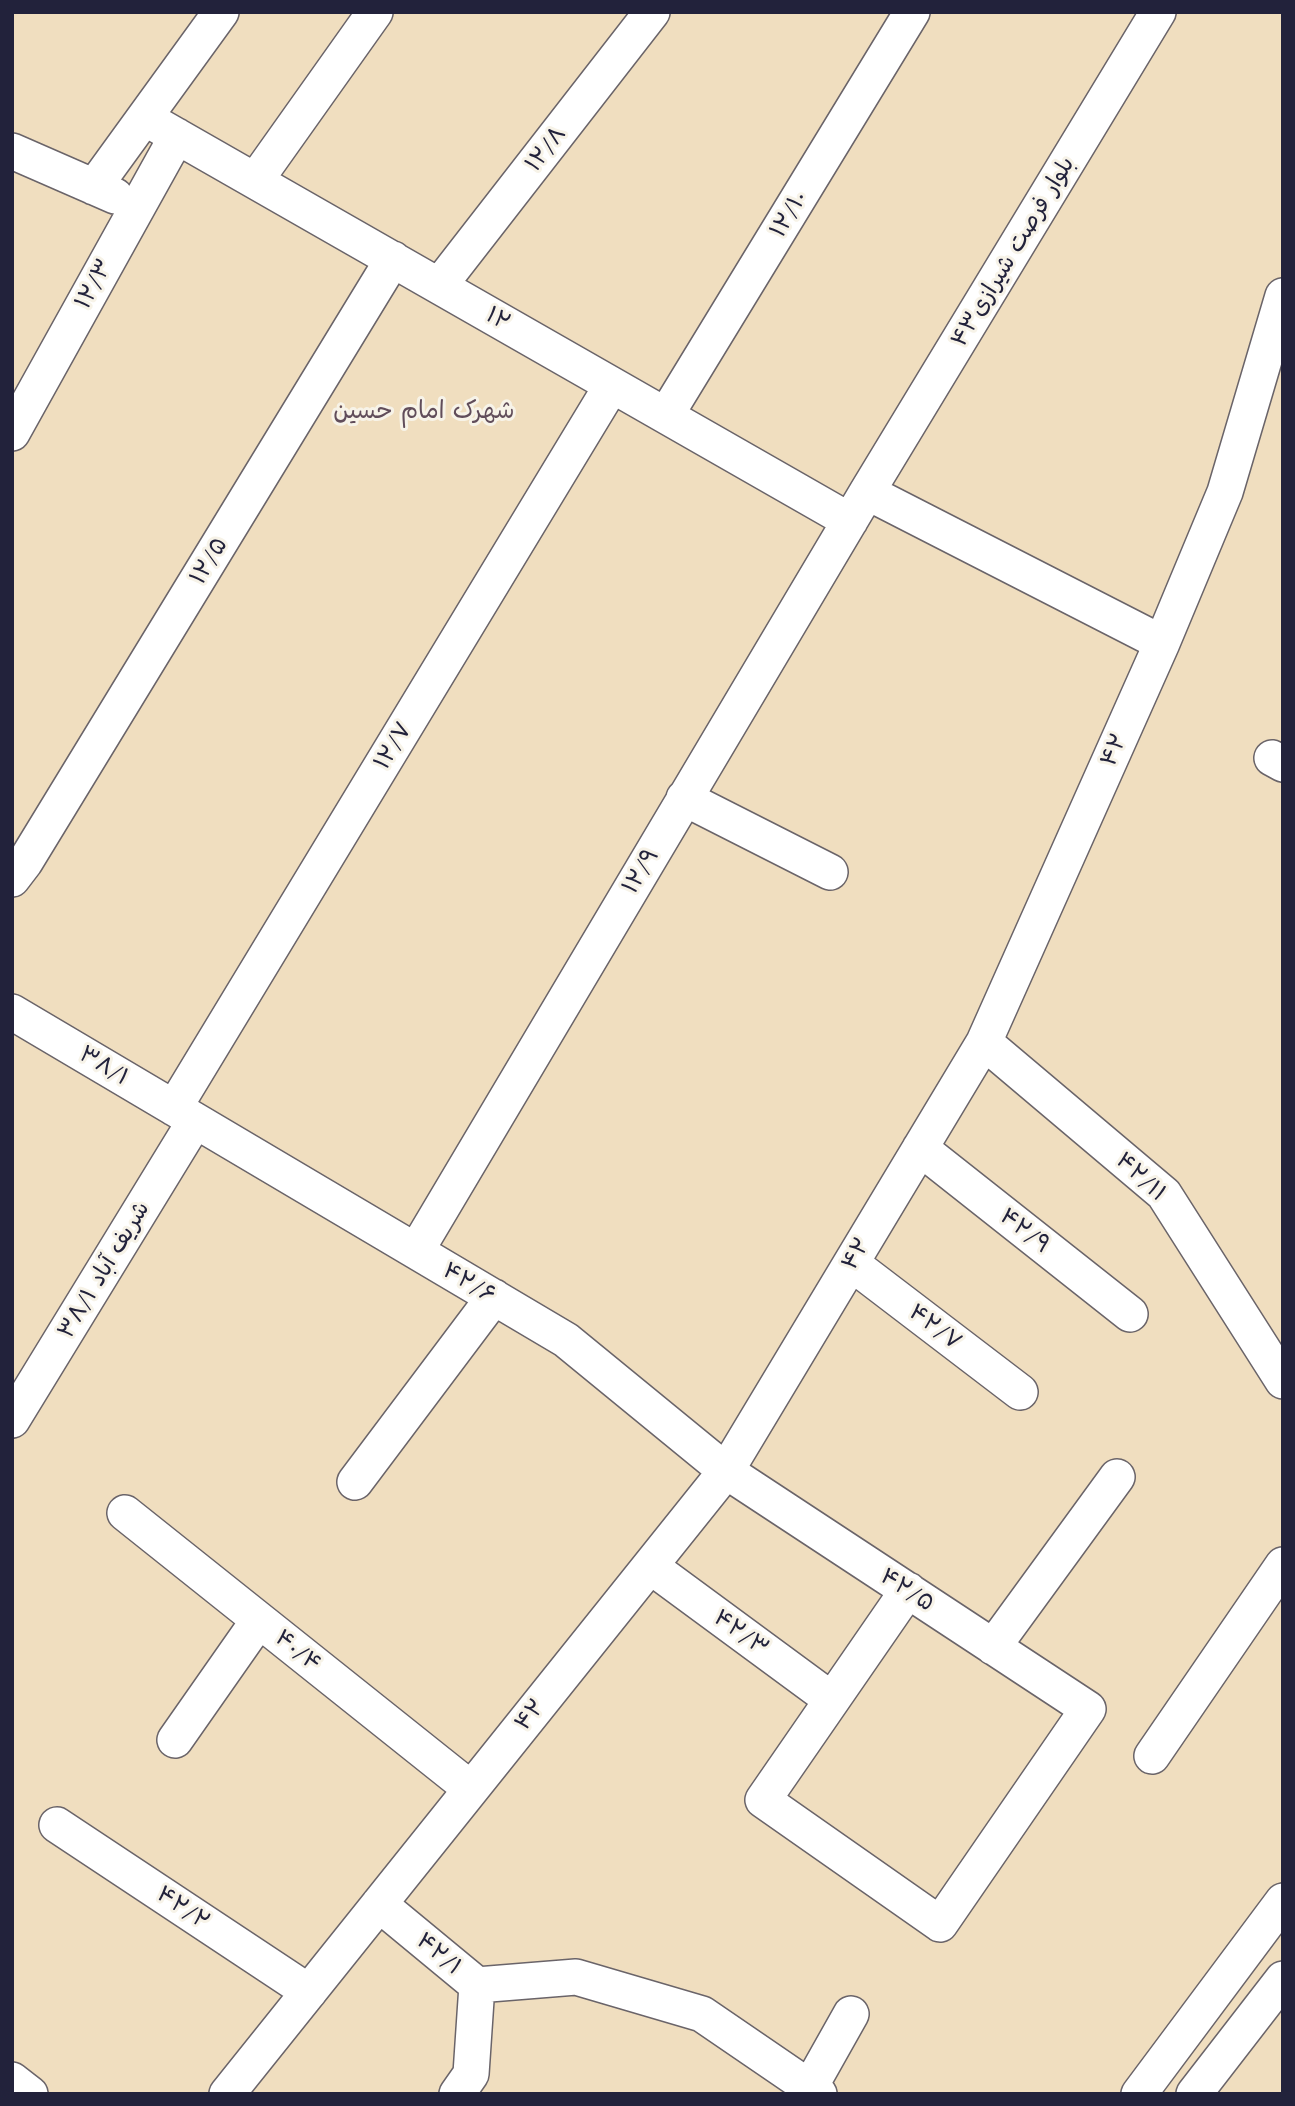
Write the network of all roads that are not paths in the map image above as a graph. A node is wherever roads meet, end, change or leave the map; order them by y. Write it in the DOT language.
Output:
graph roads {
  1 [pos="221,12"];
  2 [pos="375,12"];
  3 [pos="652,12"];
  4 [pos="912,12"];
  5 [pos="1158,12"];
  6 [pos="145,118"];
  7 [pos="177,136"];
  8 [pos="12,151"];
  9 [pos="255,181"];
  10 [pos="94,187"];
  11 [pos="138,205"];
  12 [pos="393,259"];
  13 [pos="439,285"];
  14 [pos="1283,296"];
  15 [pos="612,384"];
  16 [pos="666,415"];
  17 [pos="12,432"];
  18 [pos="859,506"];
  19 [pos="1163,643"];
  20 [pos="684,798"];
  21 [pos="17,865"];
  22 [pos="830,872"];
  23 [pos="12,1012"];
  24 [pos="984,1042"];
  25 [pos="184,1114"];
  26 [pos="920,1148"];
  27 [pos="416,1251"];
  28 [pos="851,1263"];
  29 [pos="494,1297"];
  30 [pos="1130,1314"];
  31 [pos="1283,1381"];
  32 [pos="1020,1392"];
  33 [pos="12,1420"];
  34 [pos="726,1471"];
  35 [pos="1117,1477"];
  36 [pos="355,1482"];
  37 [pos="125,1513"];
  38 [pos="650,1566"];
  39 [pos="1283,1566"];
  40 [pos="908,1590"];
  41 [pos="259,1620"];
  42 [pos="993,1647"];
  43 [pos="832,1700"];
  44 [pos="175,1740"];
  45 [pos="1152,1756"];
  46 [pos="471,1789"];
  47 [pos="57,1825"];
  48 [pos="1283,1901"];
  49 [pos="379,1904"];
  50 [pos="1283,1979"];
  51 [pos="477,1985"];
  52 [pos="309,1992"];
  53 [pos="851,2014"];
  54 [pos="12,2080"];
  55 [pos="812,2092"];
  56 [pos="30,2094"];
  57 [pos="227,2094"];
  58 [pos="457,2094"];
  59 [pos="1139,2094"];
  60 [pos="1194,2094"];
  1 -- 6 [label="street"];
  2 -- 9 [label="street"];
  3 -- 13 [label="street, ۱۲/۸"];
  4 -- 16 [label="street, ۱۲/۱۰"];
  5 -- 18 [label="street, بلوار فرصت شیرازی۴۳"];
  6 -- 7 [label="street, ۱۲"];
  6 -- 10 [label="street"];
  7 -- 9 [label="street, ۱۲"];
  7 -- 11 [label="street, ۱۲/۳"];
  8 -- 10 [label="street"];
  9 -- 12 [label="street, ۱۲"];
  10 -- 11 [label="street"];
  11 -- 17 [label="street, ۱۲/۳"];
  12 -- 13 [label="street, ۱۲"];
  12 -- 21 [label="street, ۱۲/۵"];
  13 -- 15 [label="street, ۱۲"];
  14 -- 19 [label="street, ۴۲"];
  15 -- 16 [label="street, ۱۲"];
  15 -- 25 [label="street, ۱۲/۷"];
  16 -- 18 [label="street, ۱۲"];
  18 -- 19 [label="street, ۱۲"];
  18 -- 20 [label="street, ۱۲/۹"];
  19 -- 24 [label="street, ۴۲"];
  20 -- 22 [label="street"];
  20 -- 27 [label="street, ۱۲/۹"];
  23 -- 25 [label="street, ۳۸/۱"];
  24 -- 26 [label="street, ۴۲"];
  24 -- 31 [label="street, ۴۲/۱۱"];
  25 -- 27 [label="street, ۴۲/۶"];
  25 -- 33 [label="street, ۳۸/۱ شریف آباد"];
  26 -- 28 [label="street, ۴۲"];
  26 -- 30 [label="street, ۴۲/۹"];
  27 -- 29 [label="street, ۴۲/۶"];
  28 -- 32 [label="street, ۴۲/۷"];
  28 -- 34 [label="street, ۴۲"];
  29 -- 34 [label="street, ۴۲/۶"];
  29 -- 36 [label="street"];
  34 -- 38 [label="street, ۴۲"];
  34 -- 40 [label="street, ۴۲/۵"];
  35 -- 42 [label="street"];
  37 -- 41 [label="street, ۴۰/۴"];
  38 -- 43 [label="street, ۴۲/۳"];
  38 -- 46 [label="street, ۴۲"];
  39 -- 45 [label="street"];
  40 -- 42 [label="street, ۴۲/۵"];
  40 -- 43 [label="street"];
  41 -- 44 [label="street"];
  41 -- 46 [label="street, ۴۰/۴"];
  42 -- 43 [label="street, ۴۲/۵"];
  46 -- 49 [label="street, ۴۲"];
  47 -- 52 [label="street, ۴۲/۲"];
  48 -- 59 [label="street"];
  49 -- 51 [label="street, ۴۲/۱"];
  49 -- 52 [label="street, ۴۲"];
  50 -- 60 [label="street"];
  51 -- 55 [label="street"];
  51 -- 58 [label="street, ۴۲/۱"];
  52 -- 57 [label="street, ۴۲"];
  53 -- 55 [label="street"];
  54 -- 56 [label="street"];
}
